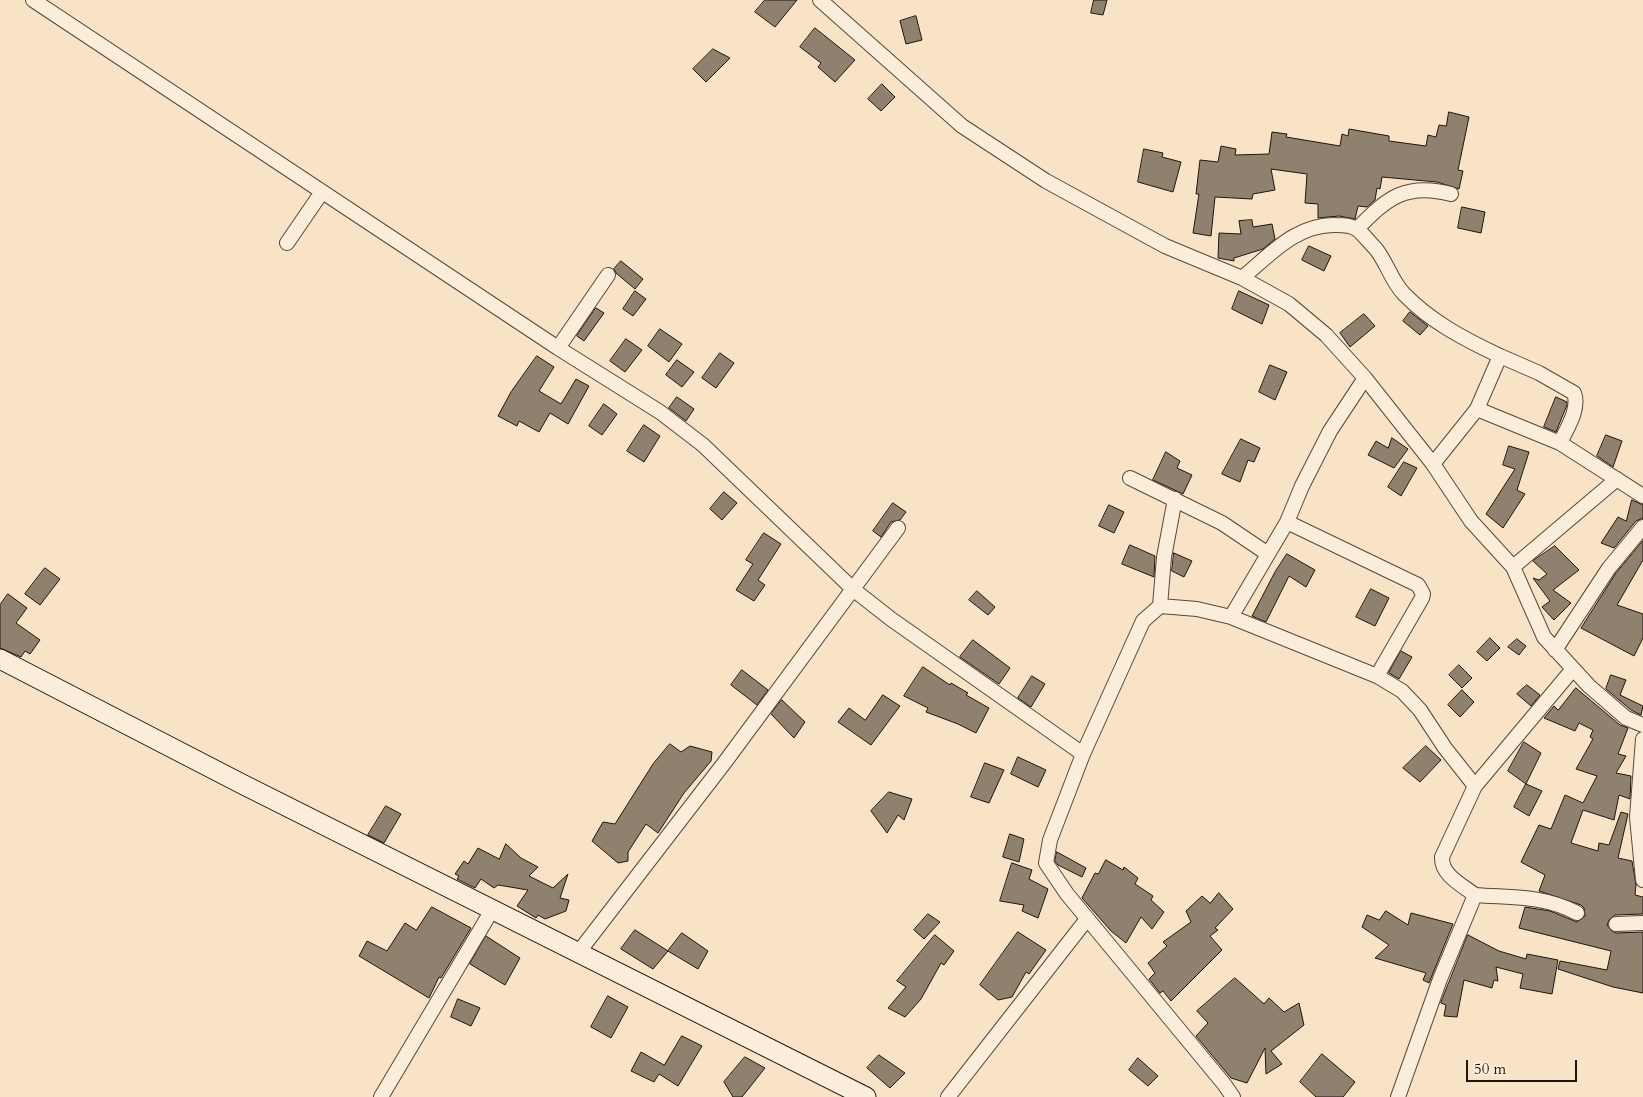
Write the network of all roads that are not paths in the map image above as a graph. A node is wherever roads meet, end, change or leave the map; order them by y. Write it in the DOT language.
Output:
graph roads {
  1 [pos="33,0"];
  2 [pos="820,0"];
  3 [pos="322,192"];
  4 [pos="1451,194"];
  5 [pos="1357,229"];
  6 [pos="287,243"];
  7 [pos="608,275"];
  8 [pos="1242,278"];
  9 [pos="558,348"];
  10 [pos="1500,356"];
  11 [pos="1365,378"];
  12 [pos="1477,409"];
  13 [pos="1560,443"];
  14 [pos="1433,464"];
  15 [pos="1130,478"];
  16 [pos="1617,479"];
  17 [pos="1643,496"];
  18 [pos="1175,499"];
  19 [pos="1287,522"];
  20 [pos="1643,526"];
  21 [pos="898,528"];
  22 [pos="1268,554"];
  23 [pos="1513,567"];
  24 [pos="854,590"];
  25 [pos="1160,606"];
  26 [pos="1231,617"];
  27 [pos="1555,650"];
  28 [pos="0,659"];
  29 [pos="1573,669"];
  30 [pos="1377,676"];
  31 [pos="1643,725"];
  32 [pos="1643,739"];
  33 [pos="1083,754"];
  34 [pos="1475,786"];
  35 [pos="1643,880"];
  36 [pos="1476,895"];
  37 [pos="492,910"];
  38 [pos="1577,913"];
  39 [pos="1087,919"];
  40 [pos="1643,923"];
  41 [pos="1616,924"];
  42 [pos="578,953"];
  43 [pos="382,1097"];
  44 [pos="866,1097"];
  45 [pos="948,1097"];
  46 [pos="1233,1097"];
  47 [pos="1398,1097"];
  1 -- 3 [label="street"];
  2 -- 8 [label="street"];
  3 -- 6 [label="street"];
  3 -- 9 [label="street"];
  4 -- 5 [label="street"];
  5 -- 8 [label="street"];
  5 -- 10 [label="street"];
  7 -- 9 [label="street"];
  8 -- 11 [label="street"];
  9 -- 24 [label="street"];
  10 -- 12 [label="street"];
  10 -- 13 [label="street"];
  11 -- 14 [label="street"];
  11 -- 19 [label="street"];
  12 -- 13 [label="street"];
  12 -- 14 [label="street"];
  13 -- 16 [label="street"];
  14 -- 23 [label="street"];
  15 -- 18 [label="street"];
  16 -- 17 [label="street"];
  16 -- 23 [label="street"];
  18 -- 22 [label="street"];
  18 -- 25 [label="street"];
  19 -- 22 [label="street"];
  19 -- 30 [label="street"];
  20 -- 27 [label="street"];
  21 -- 24 [label="street"];
  22 -- 26 [label="street"];
  23 -- 27 [label="street"];
  24 -- 33 [label="street"];
  24 -- 42 [label="street"];
  25 -- 26 [label="street"];
  25 -- 33 [label="street"];
  26 -- 30 [label="street"];
  27 -- 29 [label="street"];
  28 -- 37 [label="street"];
  29 -- 31 [label="street"];
  29 -- 34 [label="street"];
  30 -- 34 [label="street"];
  32 -- 35 [label="street"];
  33 -- 39 [label="street"];
  34 -- 36 [label="street"];
  36 -- 38 [label="street"];
  36 -- 47 [label="street"];
  37 -- 42 [label="street"];
  37 -- 43 [label="street"];
  39 -- 45 [label="street"];
  39 -- 46 [label="street"];
  40 -- 41 [label="street"];
  42 -- 44 [label="street"];
}
